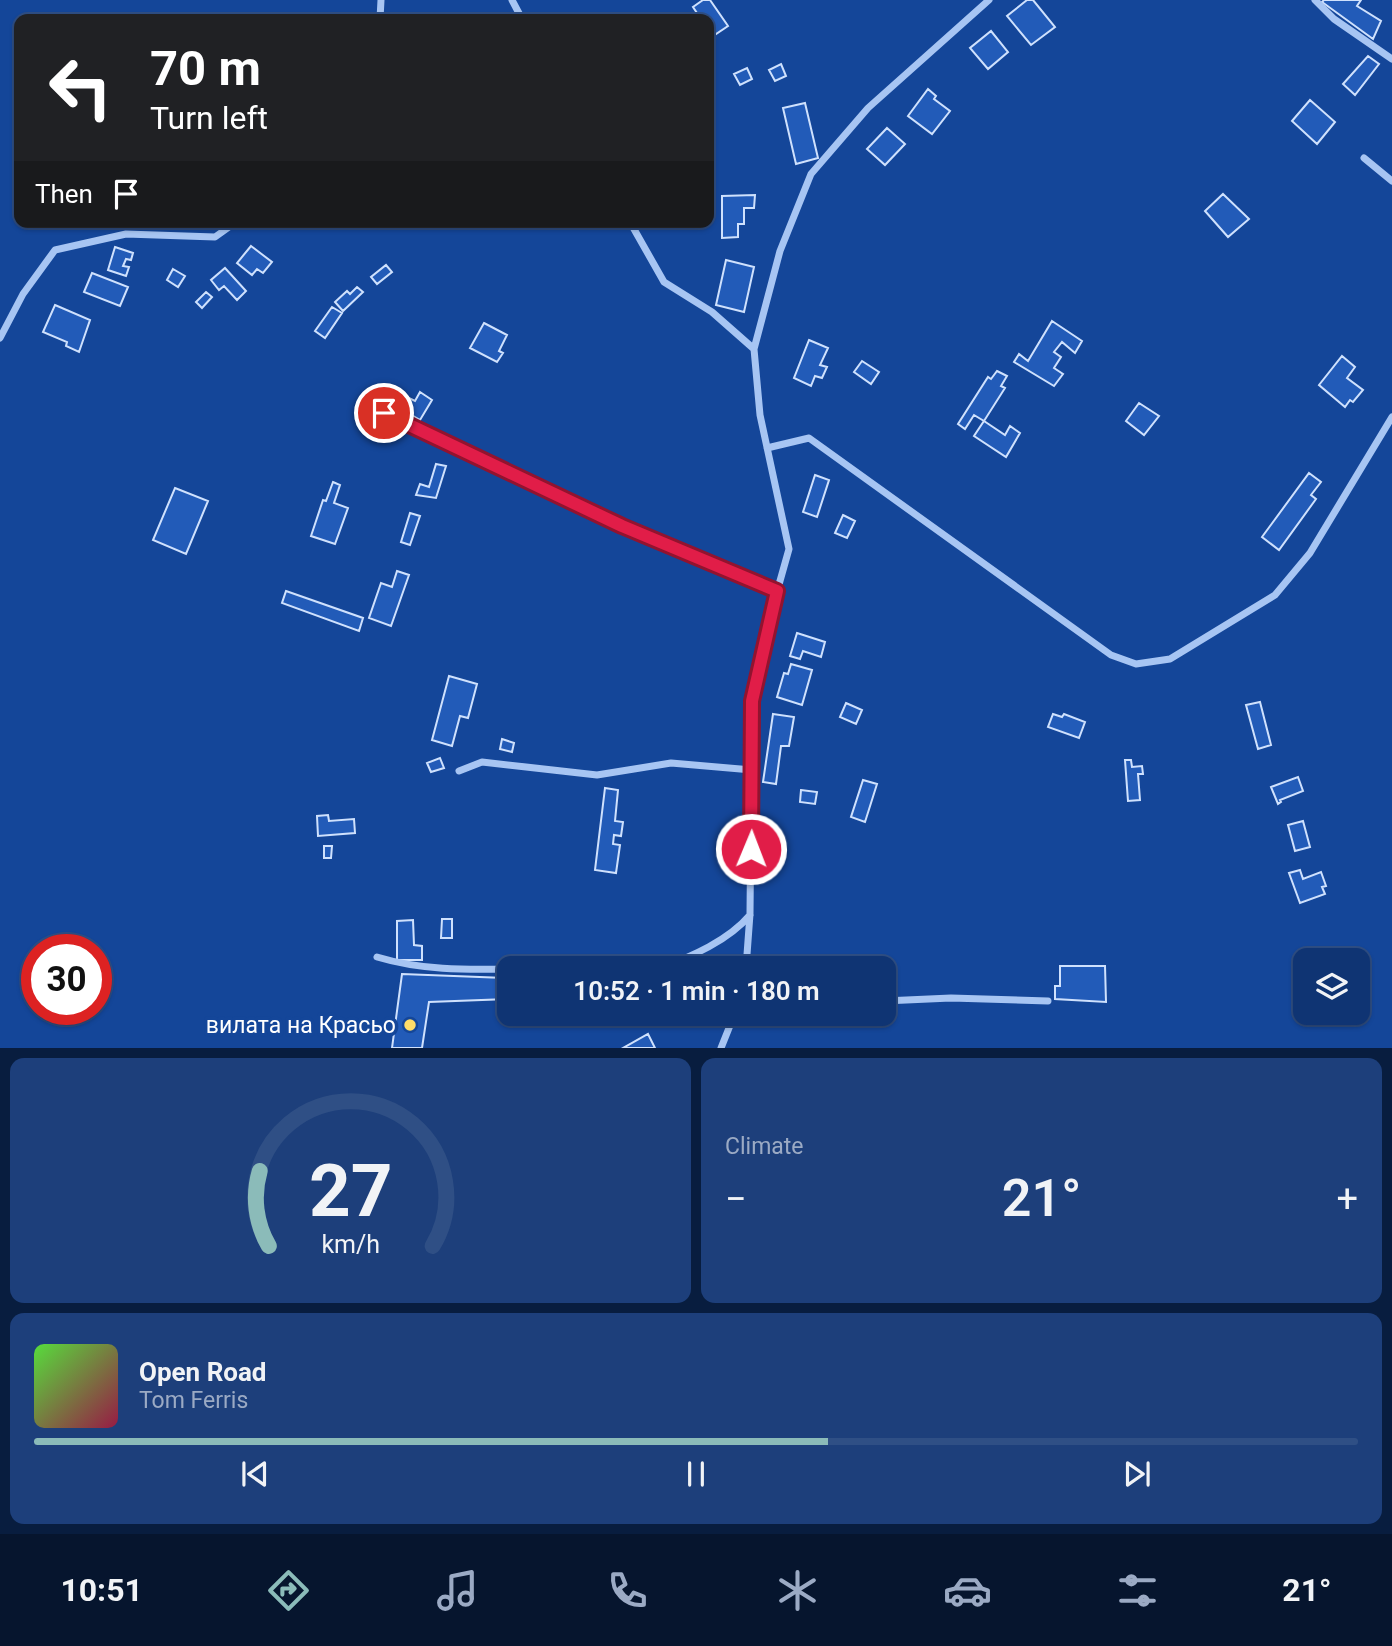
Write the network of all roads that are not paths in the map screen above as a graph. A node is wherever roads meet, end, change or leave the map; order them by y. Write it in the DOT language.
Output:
graph roads {
  1 [pos="989,0"];
  2 [pos="1315,0"];
  3 [pos="1392,59"];
  4 [pos="1364,158"];
  5 [pos="1392,181"];
  6 [pos="228,228"];
  7 [pos="633,228"];
  8 [pos="0,338"];
  9 [pos="754,349"];
  10 [pos="384,413"];
  11 [pos="1392,417"];
  12 [pos="767,448"];
  13 [pos="777,591"];
  14 [pos="752,770"];
  15 [pos="459,771"];
  16 [pos="750,914"];
  17 [pos="692,956"];
  18 [pos="747,956"];
  19 [pos="377,957"];
  20 [pos="497,969"];
  21 [pos="896,1000"];
  22 [pos="1048,1001"];
  23 [pos="730,1026"];
  24 [pos="721,1048"];
  1 -- 9 [label="street"];
  2 -- 3 [label="street"];
  4 -- 5 [label="street"];
  6 -- 8 [label="street"];
  7 -- 9 [label="street"];
  9 -- 12 [label="street"];
  10 -- 13 [label="street"];
  11 -- 12 [label="street"];
  12 -- 13 [label="street"];
  13 -- 14 [label="street"];
  14 -- 15 [label="street"];
  14 -- 16 [label="street"];
  16 -- 17 [label="street"];
  16 -- 18 [label="street"];
  19 -- 20 [label="street"];
  21 -- 22 [label="street"];
  23 -- 24 [label="street"];
}
